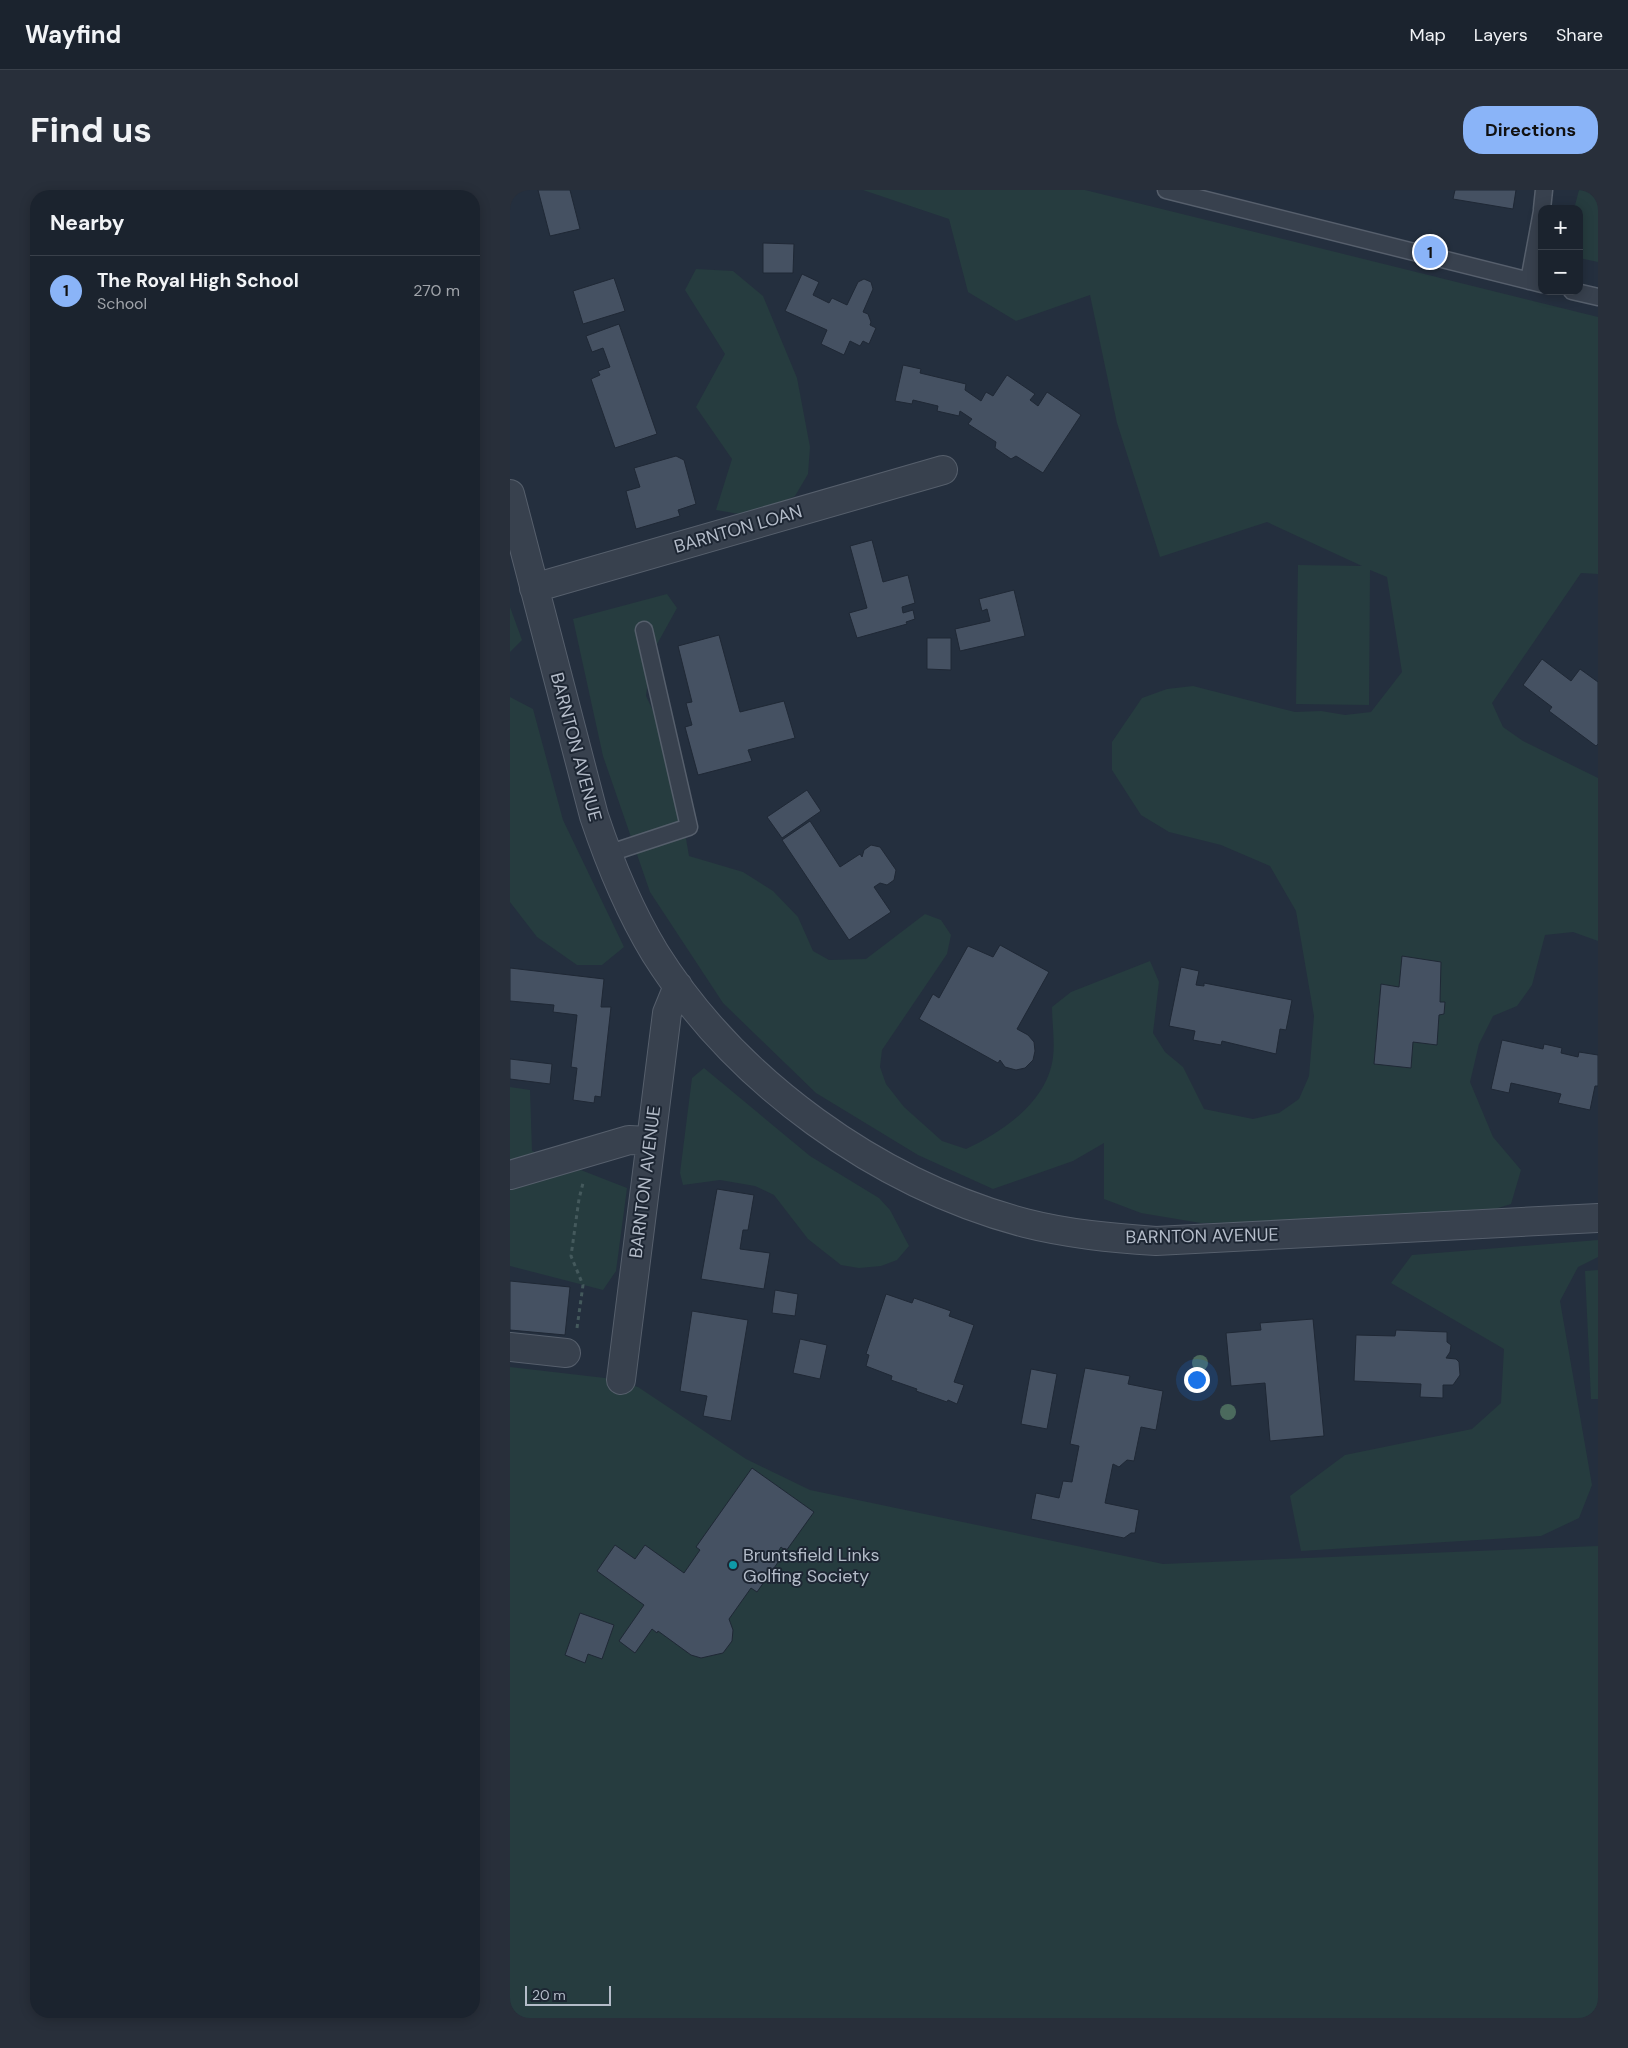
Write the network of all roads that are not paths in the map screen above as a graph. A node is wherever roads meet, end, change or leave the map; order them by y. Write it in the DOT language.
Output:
graph roads {
  1 [pos="1166,190"];
  2 [pos="1544,190"];
  3 [pos="1542,205"];
  4 [pos="1538,250"];
  5 [pos="1535,283"];
  6 [pos="1583,294"];
  7 [pos="1598,297"];
  8 [pos="943,470"];
  9 [pos="510,494"];
  10 [pos="534,588"];
  11 [pos="644,630"];
  12 [pos="607,854"];
  13 [pos="678,986"];
  14 [pos="650,1141"];
  15 [pos="510,1175"];
  16 [pos="1598,1218"];
  17 [pos="510,1347"];
  18 [pos="566,1353"];
  19 [pos="621,1380"];
  1 -- 5 [label="lane"];
  2 -- 3 [label="lane"];
  4 -- 5 [label="lane"];
  6 -- 7 [label="lane"];
  8 -- 10 [label="street, BARNTON LOAN"];
  9 -- 10 [label="street, BARNTON AVENUE"];
  10 -- 12 [label="street, BARNTON AVENUE"];
  11 -- 12 [label="lane"];
  12 -- 13 [label="street, BARNTON AVENUE"];
  13 -- 14 [label="street, BARNTON AVENUE"];
  13 -- 16 [label="street, BARNTON AVENUE"];
  14 -- 15 [label="street"];
  14 -- 19 [label="street, BARNTON AVENUE"];
  17 -- 18 [label="street"];
}
